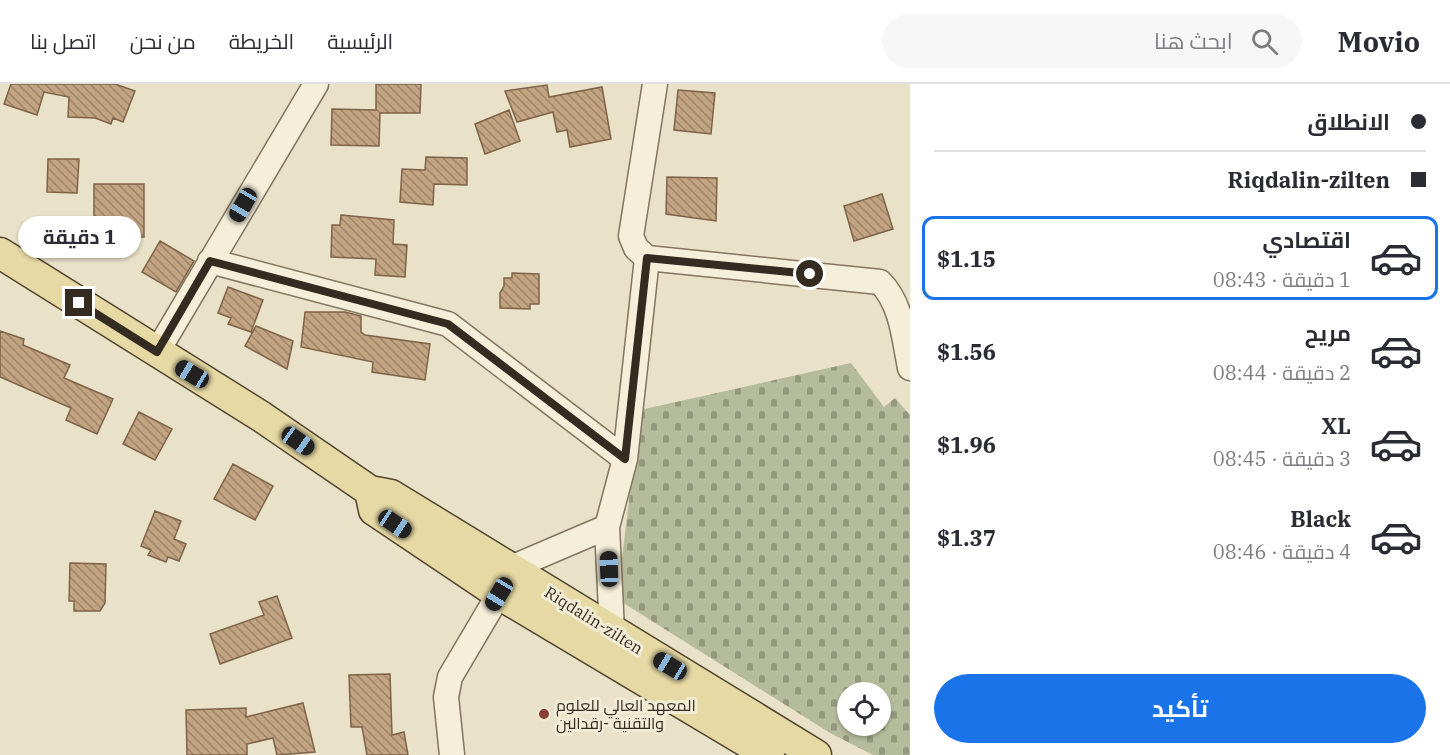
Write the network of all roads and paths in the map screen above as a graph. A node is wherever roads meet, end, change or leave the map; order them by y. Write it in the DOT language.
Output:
graph roads {
  1 [pos="316,84"];
  2 [pos="655,84"];
  3 [pos="0,253"];
  4 [pos="647,258"];
  5 [pos="210,261"];
  6 [pos="157,352"];
  7 [pos="910,368"];
  8 [pos="625,459"];
  9 [pos="607,527"];
  10 [pos="505,581"];
  11 [pos="612,631"];
  12 [pos="452,755"];
  13 [pos="769,755"];
  14 [pos="816,755"];
  1 -- 5 [label="street"];
  2 -- 4 [label="street"];
  3 -- 6 [label="main road, Riqdalin-zilten"];
  4 -- 7 [label="street"];
  4 -- 8 [label="street"];
  5 -- 6 [label="street"];
  5 -- 8 [label="street"];
  6 -- 10 [label="main road, Riqdalin-zilten"];
  8 -- 9 [label="street"];
  9 -- 10 [label="street"];
  9 -- 11 [label="street"];
  10 -- 11 [label="main road, Riqdalin-zilten"];
  10 -- 12 [label="street"];
  10 -- 13 [label="main road, Riqdalin-zilten"];
  11 -- 14 [label="main road, Riqdalin-zilten"];
}
